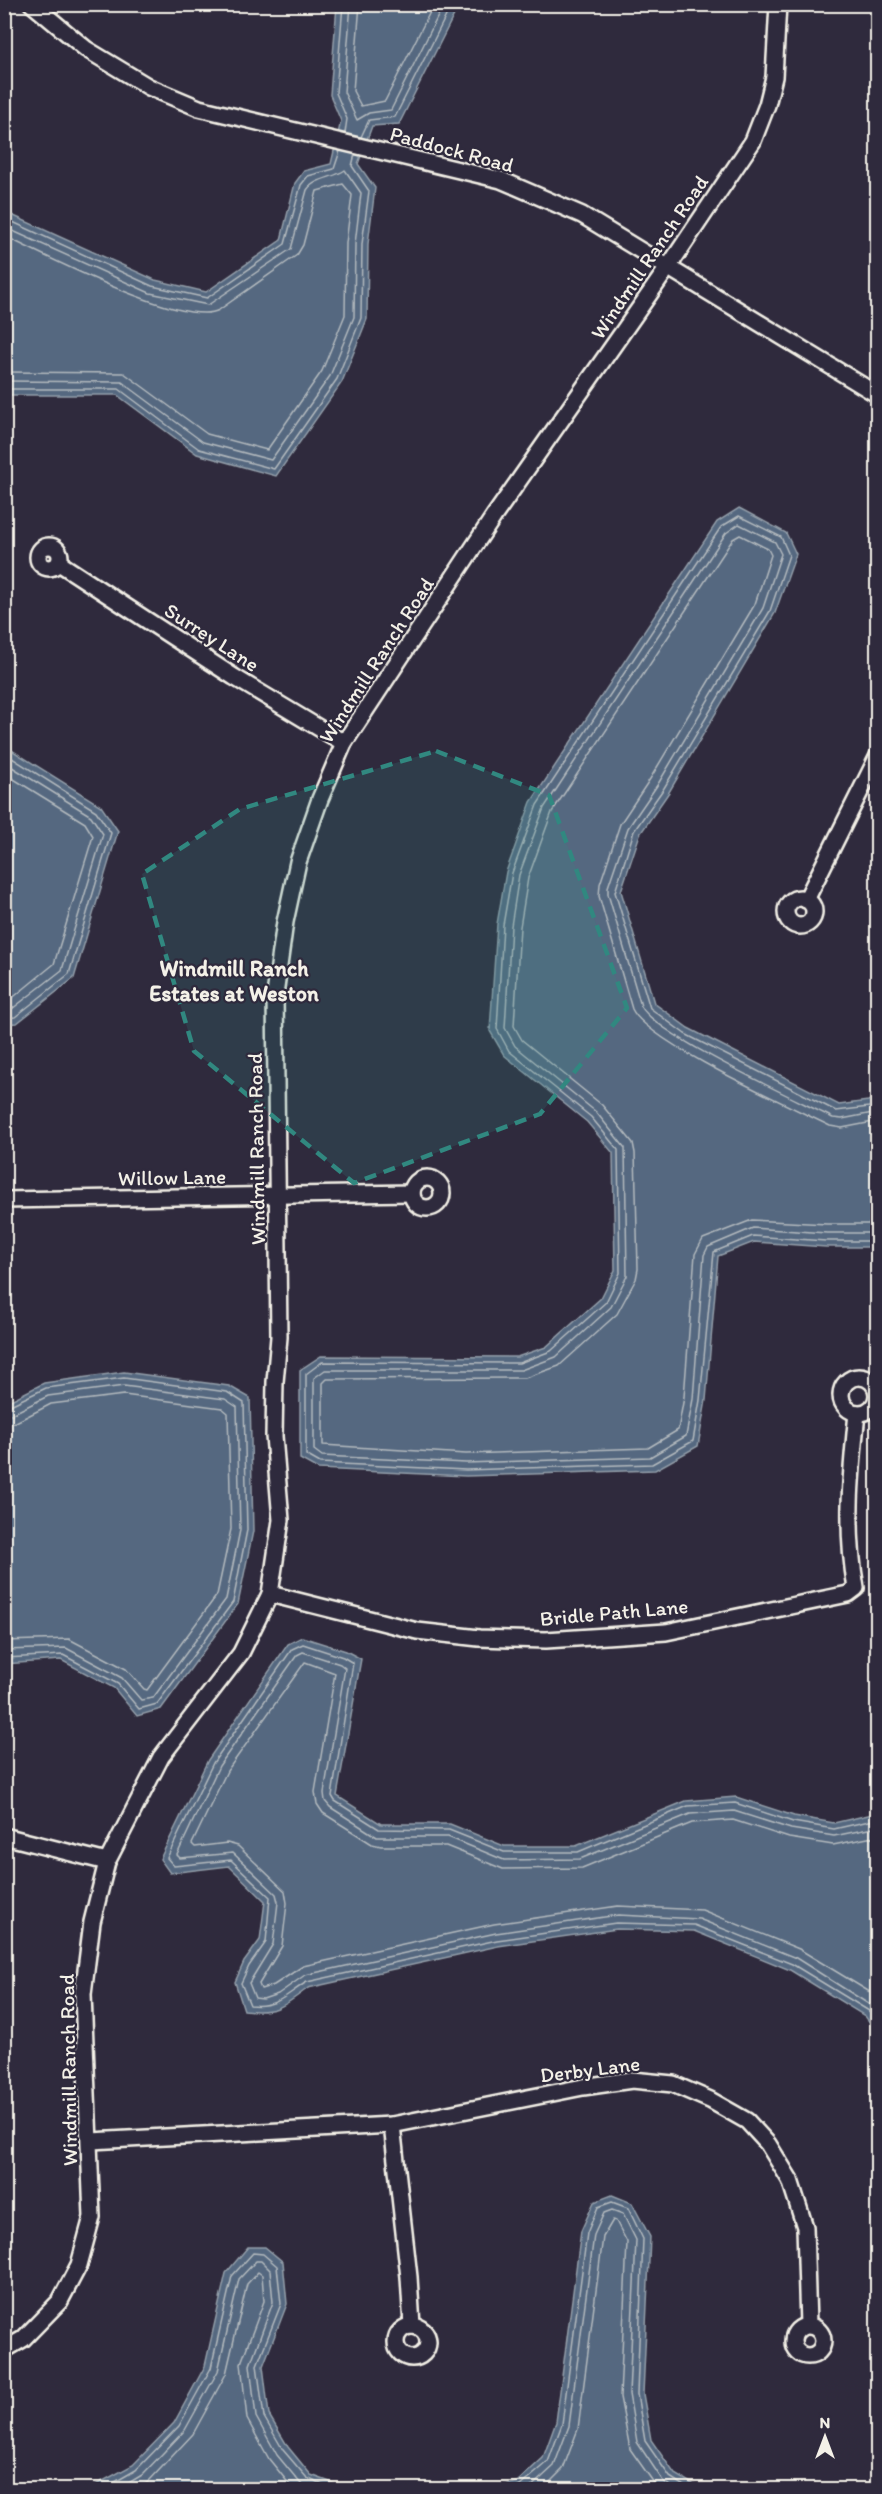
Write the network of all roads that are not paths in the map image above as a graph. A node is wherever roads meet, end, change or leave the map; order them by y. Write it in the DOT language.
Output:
graph roads {
  1 [pos="32,4"];
  2 [pos="778,4"];
  3 [pos="669,266"];
  4 [pos="878,395"];
  5 [pos="59,563"];
  6 [pos="344,743"];
  7 [pos="878,756"];
  8 [pos="806,900"];
  9 [pos="412,1193"];
  10 [pos="277,1197"];
  11 [pos="4,1200"];
  12 [pos="857,1413"];
  13 [pos="270,1594"];
  14 [pos="4,1836"];
  15 [pos="107,1862"];
  16 [pos="392,2125"];
  17 [pos="91,2141"];
  18 [pos="808,2325"];
  19 [pos="412,2326"];
  20 [pos="4,2350"];
  1 -- 3 [label="street, Paddock Road"];
  2 -- 3 [label="street, Windmill Ranch Road"];
  3 -- 4 [label="street, Paddock Road"];
  3 -- 6 [label="street, Windmill Ranch Road"];
  5 -- 6 [label="street, Surrey Lane"];
  6 -- 10 [label="street, Windmill Ranch Road"];
  7 -- 8 [label="street"];
  9 -- 10 [label="street, Willow Lane"];
  10 -- 11 [label="street, Willow Lane"];
  10 -- 13 [label="street, Windmill Ranch Road"];
  12 -- 13 [label="street, Bridle Path Lane"];
  13 -- 15 [label="street, Windmill Ranch Road"];
  14 -- 15 [label="street"];
  15 -- 17 [label="street, Windmill Ranch Road"];
  16 -- 17 [label="street, Derby Lane"];
  16 -- 18 [label="street, Derby Lane"];
  16 -- 19 [label="street"];
  17 -- 20 [label="street, Windmill Ranch Road"];
}
